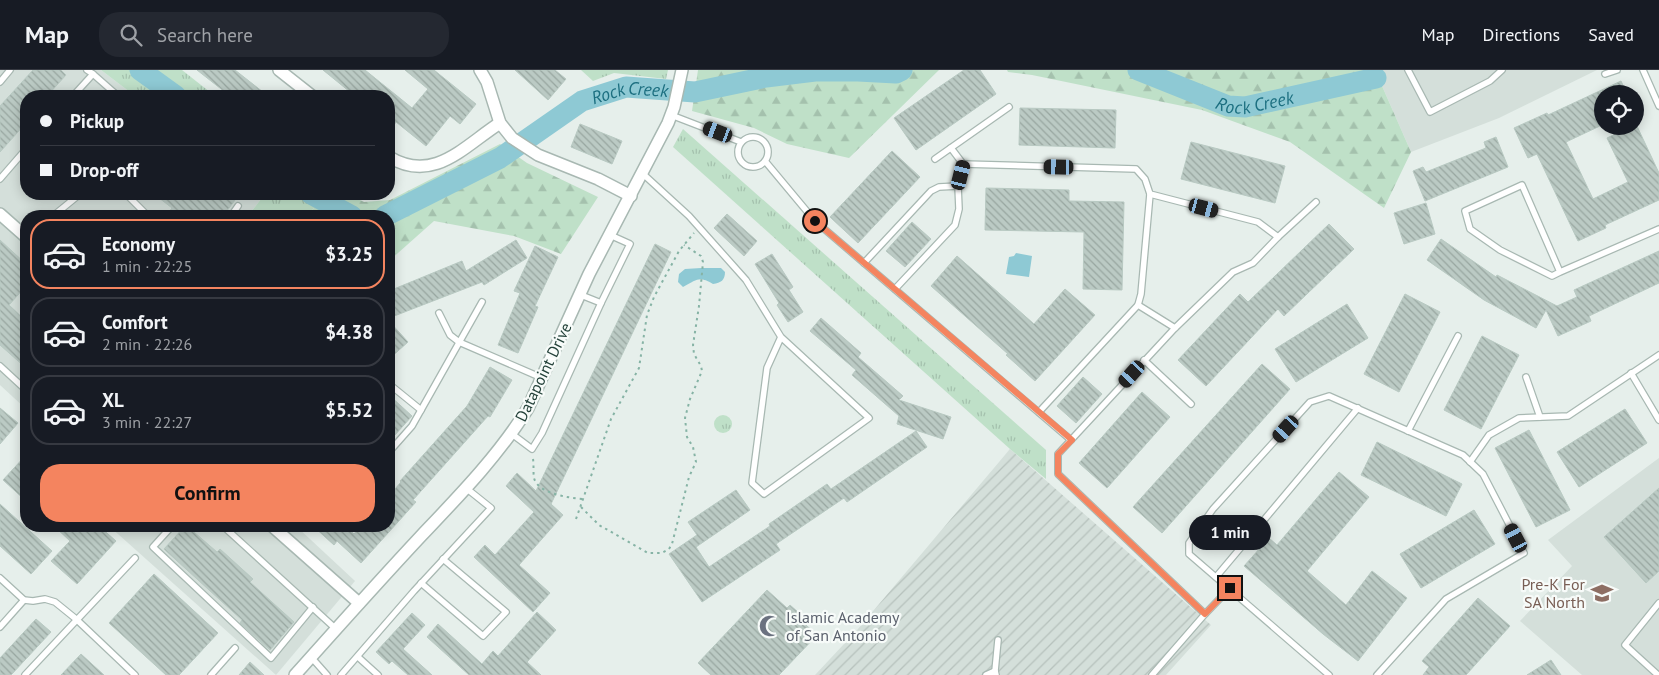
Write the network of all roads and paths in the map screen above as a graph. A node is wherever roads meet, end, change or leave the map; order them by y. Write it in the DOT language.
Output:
graph roads {
  1 [pos="10,70"];
  2 [pos="87,70"];
  3 [pos="279,70"];
  4 [pos="480,70"];
  5 [pos="1408,70"];
  6 [pos="1502,70"];
  7 [pos="1617,70"];
  8 [pos="1643,70"];
  9 [pos="682,71"];
  10 [pos="93,74"];
  11 [pos="1605,74"];
  12 [pos="0,82"];
  13 [pos="78,90"];
  14 [pos="111,90"];
  15 [pos="304,90"];
  16 [pos="1659,106"];
  17 [pos="1009,107"];
  18 [pos="673,111"];
  19 [pos="500,123"];
  20 [pos="742,142"];
  21 [pos="951,148"];
  22 [pos="20,155"];
  23 [pos="935,159"];
  24 [pos="395,160"];
  25 [pos="764,161"];
  26 [pos="963,164"];
  27 [pos="642,173"];
  28 [pos="1,174"];
  29 [pos="958,186"];
  30 [pos="1150,194"];
  31 [pos="631,196"];
  32 [pos="73,200"];
  33 [pos="132,200"];
  34 [pos="1316,202"];
  35 [pos="238,206"];
  36 [pos="60,210"];
  37 [pos="142,210"];
  38 [pos="235,210"];
  39 [pos="0,214"];
  40 [pos="698,227"];
  41 [pos="1659,229"];
  42 [pos="20,232"];
  43 [pos="610,235"];
  44 [pos="1278,237"];
  45 [pos="684,245"];
  46 [pos="864,263"];
  47 [pos="1560,272"];
  48 [pos="895,289"];
  49 [pos="581,295"];
  50 [pos="482,302"];
  51 [pos="601,303"];
  52 [pos="1138,305"];
  53 [pos="439,313"];
  54 [pos="1174,328"];
  55 [pos="1458,336"];
  56 [pos="781,337"];
  57 [pos="459,342"];
  58 [pos="1659,355"];
  59 [pos="1144,360"];
  60 [pos="0,366"];
  61 [pos="1632,373"];
  62 [pos="542,378"];
  63 [pos="1526,378"];
  64 [pos="20,384"];
  65 [pos="395,389"];
  66 [pos="1191,404"];
  67 [pos="1358,408"];
  68 [pos="421,410"];
  69 [pos="1039,412"];
  70 [pos="1540,417"];
  71 [pos="1659,420"];
  72 [pos="1408,431"];
  73 [pos="512,434"];
  74 [pos="1072,440"];
  75 [pos="395,445"];
  76 [pos="532,449"];
  77 [pos="1470,462"];
  78 [pos="466,488"];
  79 [pos="583,499"];
  80 [pos="581,507"];
  81 [pos="576,519"];
  82 [pos="167,532"];
  83 [pos="230,532"];
  84 [pos="279,532"];
  85 [pos="135,558"];
  86 [pos="444,559"];
  87 [pos="1216,577"];
  88 [pos="0,578"];
  89 [pos="421,583"];
  90 [pos="1230,588"];
  91 [pos="24,600"];
  92 [pos="359,603"];
  93 [pos="1659,603"];
  94 [pos="313,607"];
  95 [pos="1205,614"];
  96 [pos="76,619"];
  97 [pos="0,627"];
  98 [pos="336,629"];
  99 [pos="998,640"];
  100 [pos="235,648"];
  101 [pos="311,657"];
  102 [pos="358,657"];
  103 [pos="995,673"];
  104 [pos="25,675"];
  105 [pos="135,675"];
  106 [pos="211,675"];
  107 [pos="295,675"];
  108 [pos="327,675"];
  109 [pos="341,675"];
  110 [pos="378,675"];
  111 [pos="986,675"];
  112 [pos="1152,675"];
  113 [pos="1329,675"];
  114 [pos="1377,675"];
  115 [pos="1658,675"];
  1 -- 12 [label="lane"];
  2 -- 10 [label="lane"];
  3 -- 15 [label="street"];
  4 -- 19 [label="street"];
  5 -- 6 [label="lane"];
  7 -- 11 [label="lane"];
  8 -- 16 [label="lane"];
  9 -- 18 [label="street, Datapoint Drive"];
  10 -- 13 [label="lane"];
  10 -- 14 [label="lane"];
  17 -- 21 [label="lane"];
  18 -- 20 [label="lane"];
  18 -- 27 [label="street, Datapoint Drive"];
  19 -- 24 [label="street"];
  19 -- 31 [label="street"];
  20 -- 25 [label="lane"];
  20 -- 25 [label="lane"];
  21 -- 23 [label="lane"];
  21 -- 26 [label="lane"];
  22 -- 28 [label="lane"];
  25 -- 46 [label="lane"];
  26 -- 29 [label="lane"];
  26 -- 30 [label="lane"];
  27 -- 31 [label="street, Datapoint Drive"];
  27 -- 40 [label="lane"];
  29 -- 46 [label="lane"];
  29 -- 48 [label="lane"];
  30 -- 44 [label="lane"];
  30 -- 52 [label="lane"];
  31 -- 43 [label="street, Datapoint Drive"];
  32 -- 36 [label="lane"];
  33 -- 37 [label="lane"];
  34 -- 44 [label="lane"];
  35 -- 38 [label="lane"];
  39 -- 42 [label="street"];
  40 -- 45 [label="path"];
  40 -- 56 [label="lane"];
  41 -- 47 [label="lane"];
  43 -- 49 [label="street, Datapoint Drive"];
  43 -- 51 [label="lane"];
  44 -- 54 [label="lane"];
  45 -- 79 [label="path"];
  45 -- 80 [label="path"];
  46 -- 48 [label="lane"];
  47 -- 47 [label="lane"];
  48 -- 69 [label="lane"];
  49 -- 51 [label="lane"];
  49 -- 62 [label="street, Datapoint Drive"];
  50 -- 57 [label="lane"];
  51 -- 76 [label="lane"];
  52 -- 54 [label="lane"];
  52 -- 69 [label="lane"];
  53 -- 57 [label="lane"];
  54 -- 59 [label="lane"];
  55 -- 72 [label="lane"];
  56 -- 56 [label="lane"];
  57 -- 62 [label="lane"];
  57 -- 68 [label="lane"];
  58 -- 61 [label="lane"];
  59 -- 66 [label="lane"];
  59 -- 74 [label="lane"];
  60 -- 64 [label="lane"];
  61 -- 70 [label="lane"];
  61 -- 71 [label="lane"];
  62 -- 73 [label="street, Datapoint Drive"];
  63 -- 70 [label="lane"];
  65 -- 68 [label="lane"];
  67 -- 72 [label="lane"];
  67 -- 87 [label="lane"];
  67 -- 87 [label="lane"];
  68 -- 75 [label="lane"];
  69 -- 74 [label="lane"];
  70 -- 77 [label="lane"];
  72 -- 77 [label="lane"];
  73 -- 76 [label="lane"];
  73 -- 78 [label="street, Datapoint Drive"];
  74 -- 95 [label="lane"];
  76 -- 79 [label="path"];
  77 -- 114 [label="lane"];
  78 -- 86 [label="lane"];
  78 -- 92 [label="street, Datapoint Drive"];
  79 -- 80 [label="path"];
  80 -- 81 [label="path"];
  82 -- 94 [label="lane"];
  83 -- 94 [label="lane"];
  84 -- 92 [label="street"];
  85 -- 96 [label="lane"];
  86 -- 89 [label="lane"];
  86 -- 89 [label="lane"];
  87 -- 90 [label="lane"];
  88 -- 91 [label="lane"];
  89 -- 102 [label="lane"];
  90 -- 95 [label="lane"];
  90 -- 113 [label="lane"];
  91 -- 96 [label="lane"];
  91 -- 97 [label="lane"];
  92 -- 98 [label="street, Datapoint Drive"];
  93 -- 115 [label="lane"];
  94 -- 98 [label="lane"];
  95 -- 112 [label="lane"];
  96 -- 104 [label="lane"];
  96 -- 105 [label="lane"];
  98 -- 101 [label="street, Datapoint Drive"];
  99 -- 103 [label="lane"];
  100 -- 106 [label="lane"];
  101 -- 107 [label="street, Datapoint Drive"];
  101 -- 108 [label="lane"];
  102 -- 109 [label="lane"];
  102 -- 110 [label="lane"];
  103 -- 111 [label="lane"];
}
